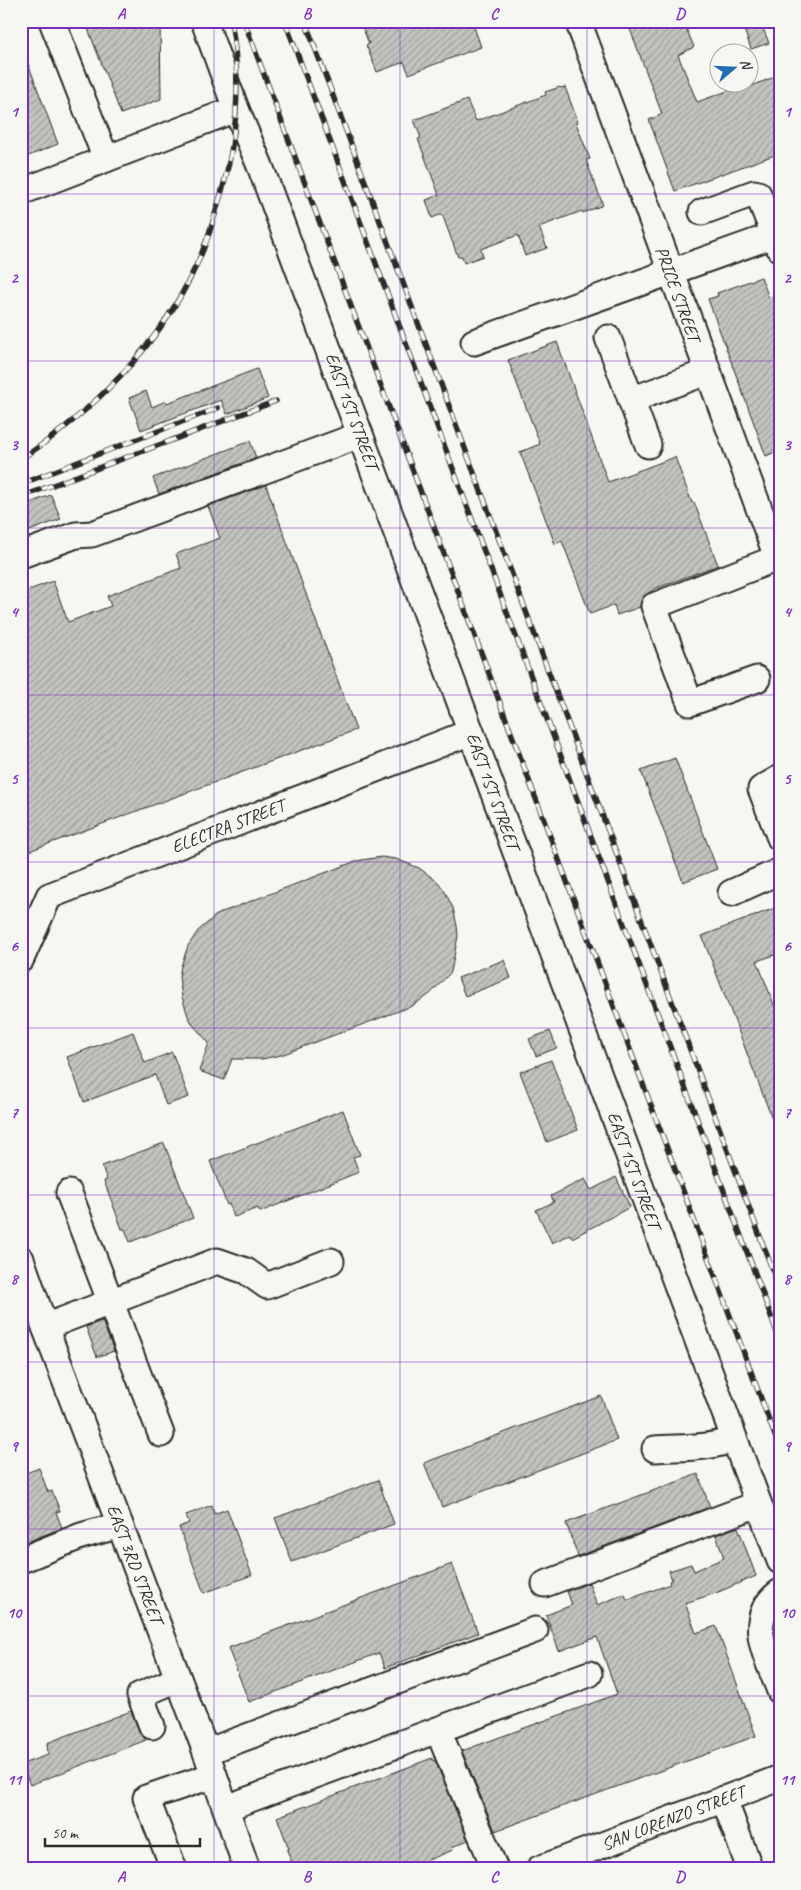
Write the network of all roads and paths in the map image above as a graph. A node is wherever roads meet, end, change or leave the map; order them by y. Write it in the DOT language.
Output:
graph roads {
  1 [pos="52,21"];
  2 [pos="204,21"];
  3 [pos="578,21"];
  4 [pos="236,109"];
  5 [pos="106,159"];
  6 [pos="21,192"];
  7 [pos="702,212"];
  8 [pos="778,239"];
  9 [pos="669,272"];
  10 [pos="608,338"];
  11 [pos="474,342"];
  12 [pos="707,372"];
  13 [pos="631,400"];
  14 [pos="360,435"];
  15 [pos="648,444"];
  16 [pos="21,555"];
  17 [pos="778,562"];
  18 [pos="757,679"];
  19 [pos="471,732"];
  20 [pos="780,778"];
  21 [pos="780,838"];
  22 [pos="780,871"];
  23 [pos="730,893"];
  24 [pos="21,959"];
  25 [pos="69,1193"];
  26 [pos="21,1259"];
  27 [pos="330,1261"];
  28 [pos="112,1301"];
  29 [pos="45,1327"];
  30 [pos="161,1434"];
  31 [pos="734,1439"];
  32 [pos="655,1449"];
  33 [pos="758,1504"];
  34 [pos="120,1524"];
  35 [pos="21,1560"];
  36 [pos="780,1561"];
  37 [pos="545,1584"];
  38 [pos="780,1592"];
  39 [pos="535,1630"];
  40 [pos="589,1674"];
  41 [pos="178,1679"];
  42 [pos="780,1691"];
  43 [pos="152,1726"];
  44 [pos="438,1730"];
  45 [pos="210,1763"];
  46 [pos="780,1778"];
  47 [pos="724,1799"];
  48 [pos="226,1808"];
  49 [pos="585,1860"];
  50 [pos="174,1869"];
  51 [pos="247,1869"];
  52 [pos="496,1869"];
  53 [pos="538,1869"];
  54 [pos="750,1869"];
  1 -- 5 [label="street"];
  2 -- 4 [label="street, EAST 1ST STREET"];
  3 -- 9 [label="street, PRICE STREET"];
  4 -- 5 [label="street"];
  4 -- 14 [label="street, EAST 1ST STREET"];
  5 -- 6 [label="street"];
  7 -- 8 [label="street"];
  8 -- 9 [label="street"];
  9 -- 11 [label="street"];
  9 -- 12 [label="street, PRICE STREET"];
  10 -- 13 [label="street"];
  12 -- 13 [label="street"];
  12 -- 17 [label="street, PRICE STREET"];
  13 -- 15 [label="street"];
  14 -- 16 [label="street"];
  14 -- 19 [label="street, EAST 1ST STREET"];
  17 -- 18 [label="street"];
  19 -- 24 [label="street, ELECTRA STREET"];
  19 -- 31 [label="street, EAST 1ST STREET"];
  20 -- 21 [label="street"];
  22 -- 23 [label="street"];
  25 -- 28 [label="street"];
  26 -- 29 [label="street, EAST 3RD STREET"];
  27 -- 28 [label="street"];
  28 -- 29 [label="street"];
  28 -- 30 [label="street"];
  29 -- 34 [label="street, EAST 3RD STREET"];
  31 -- 32 [label="street"];
  31 -- 33 [label="street, EAST 1ST STREET"];
  33 -- 36 [label="street, EAST 1ST STREET"];
  33 -- 37 [label="street"];
  34 -- 35 [label="street"];
  34 -- 41 [label="street, EAST 3RD STREET"];
  38 -- 42 [label="street"];
  39 -- 45 [label="street"];
  40 -- 44 [label="street"];
  41 -- 43 [label="street"];
  41 -- 45 [label="street, EAST 3RD STREET"];
  44 -- 48 [label="street"];
  44 -- 52 [label="street"];
  45 -- 48 [label="street, EAST 3RD STREET"];
  45 -- 50 [label="street"];
  46 -- 47 [label="street, SAN LORENZO STREET"];
  47 -- 49 [label="street, SAN LORENZO STREET"];
  47 -- 54 [label="street"];
  48 -- 51 [label="street, EAST 3RD STREET"];
  49 -- 53 [label="street, SAN LORENZO STREET"];
}
